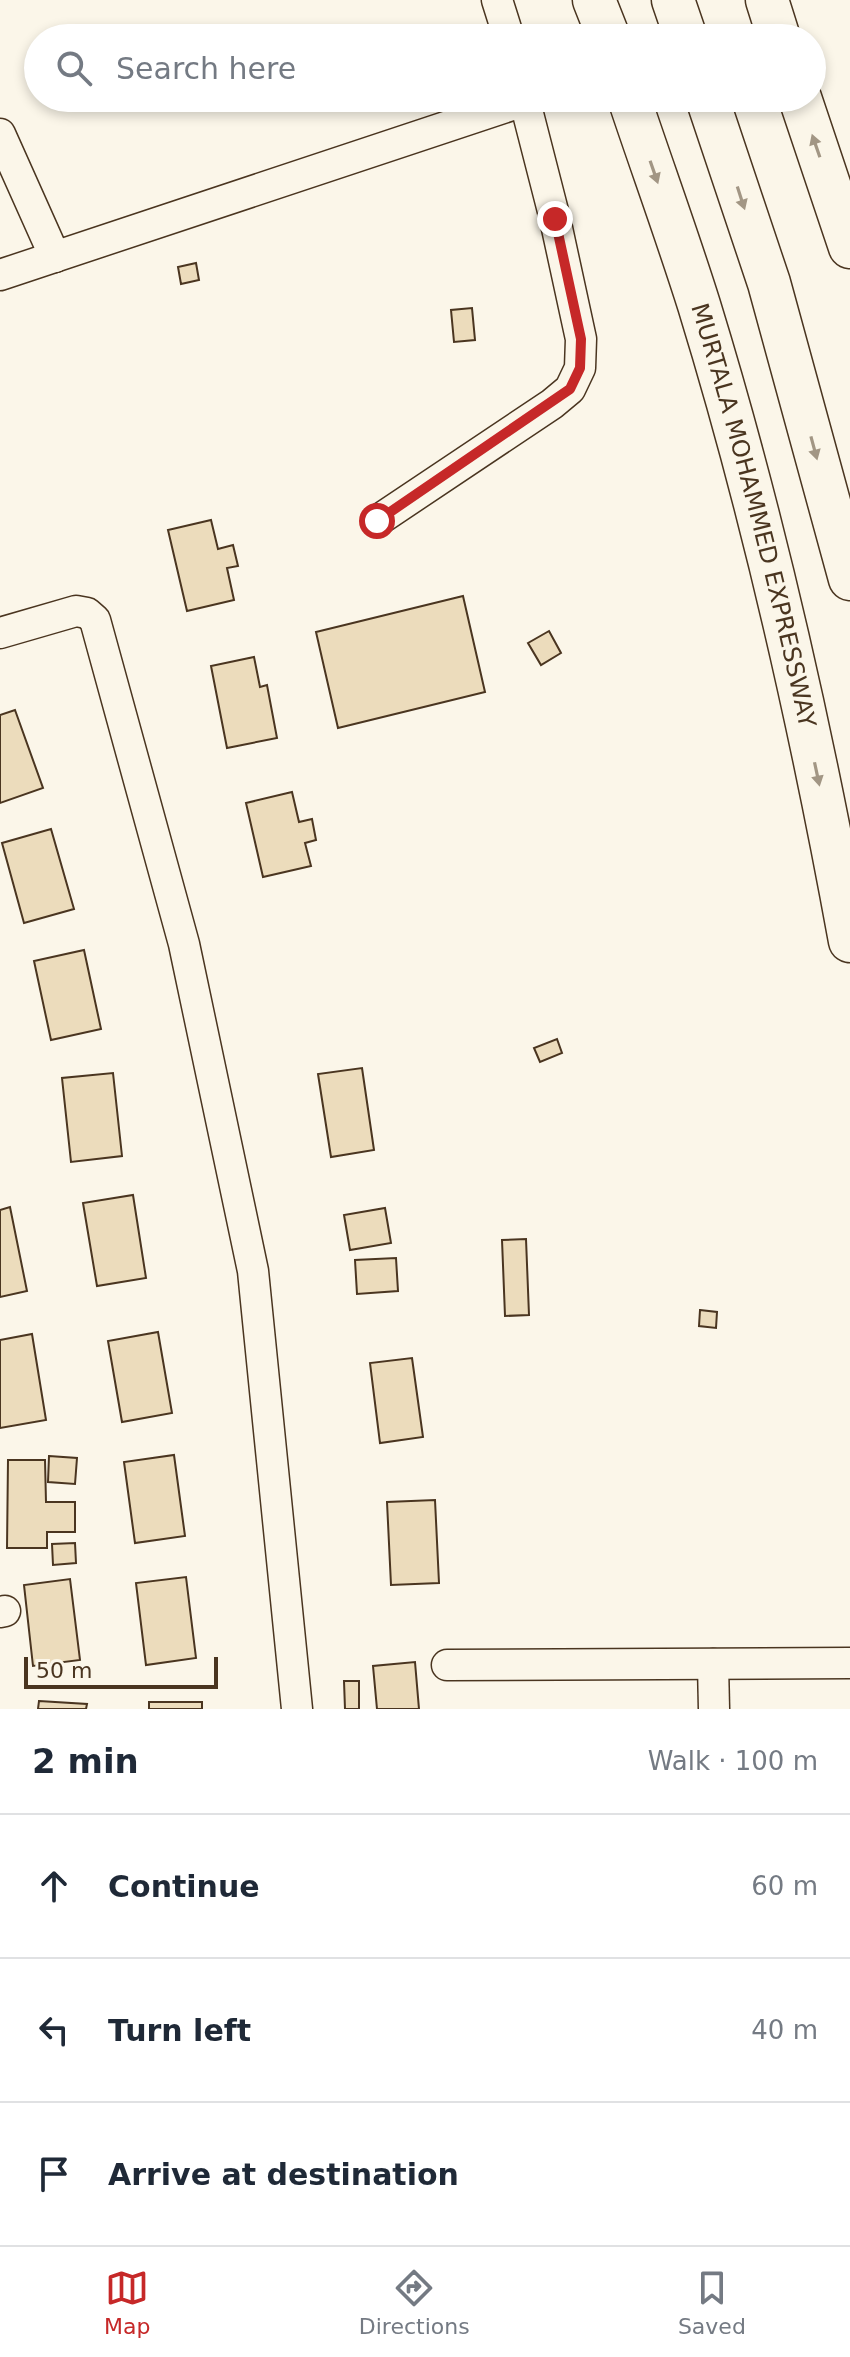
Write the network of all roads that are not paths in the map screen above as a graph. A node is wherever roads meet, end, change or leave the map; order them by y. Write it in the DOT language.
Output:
graph roads {
  1 [pos="497,0"];
  2 [pos="594,0"];
  3 [pos="673,0"];
  4 [pos="767,0"];
  5 [pos="505,24"];
  6 [pos="603,24"];
  7 [pos="681,24"];
  8 [pos="775,24"];
  9 [pos="485,112"];
  10 [pos="527,112"];
  11 [pos="634,112"];
  12 [pos="712,112"];
  13 [pos="805,112"];
  14 [pos="0,134"];
  15 [pos="850,247"];
  16 [pos="55,257"];
  17 [pos="0,275"];
  18 [pos="377,521"];
  19 [pos="850,579"];
  20 [pos="0,633"];
  21 [pos="850,941"];
  22 [pos="850,1663"];
  23 [pos="713,1664"];
  24 [pos="447,1665"];
  25 [pos="297,1709"];
  26 [pos="714,1709"];
  1 -- 5 [label="street"];
  2 -- 6 [label="highway"];
  3 -- 7 [label="highway"];
  4 -- 8 [label="highway"];
  9 -- 16 [label="street"];
  10 -- 18 [label="street"];
  11 -- 21 [label="highway, MURTALA MOHAMMED EXPRESSWAY, one-way"];
  12 -- 19 [label="highway, one-way"];
  15 -- 13 [label="highway, one-way"];
  14 -- 16 [label="street"];
  16 -- 17 [label="street"];
  20 -- 25 [label="street"];
  22 -- 23 [label="street"];
  23 -- 24 [label="street"];
  23 -- 26 [label="street"];
}
